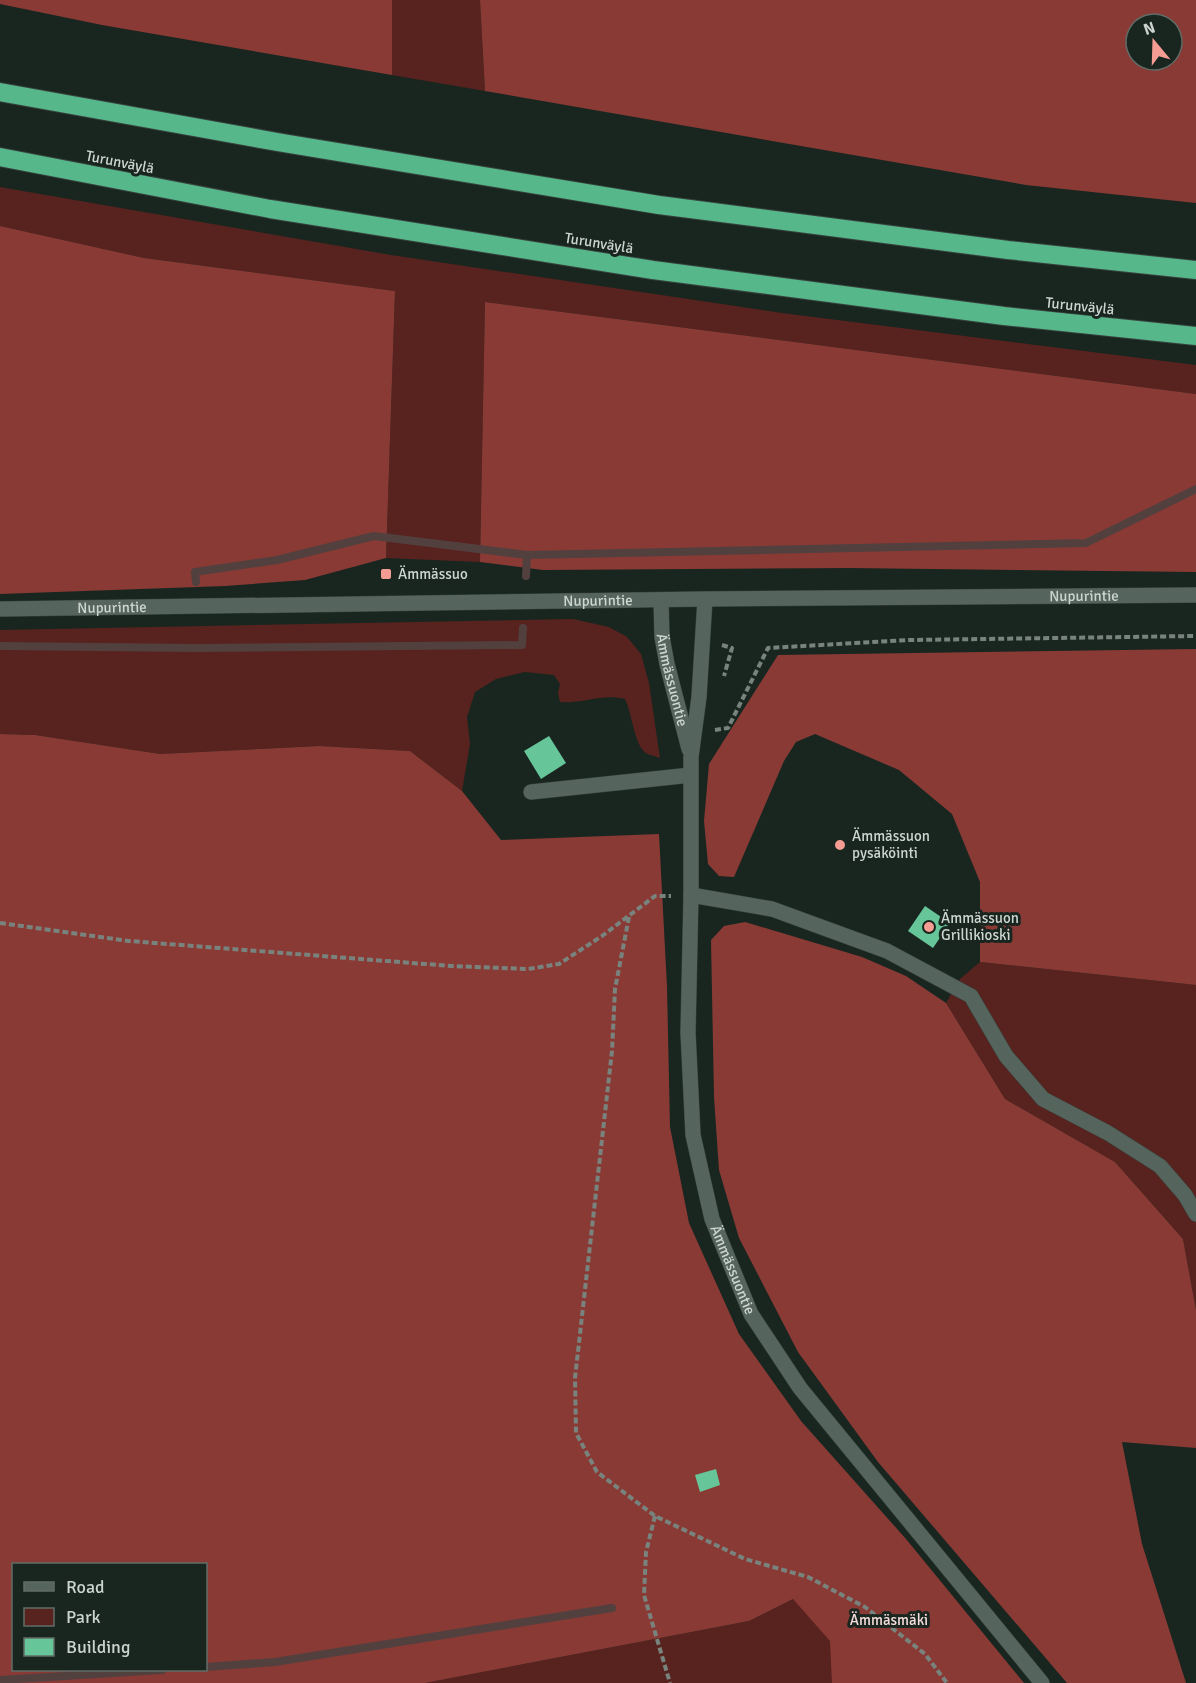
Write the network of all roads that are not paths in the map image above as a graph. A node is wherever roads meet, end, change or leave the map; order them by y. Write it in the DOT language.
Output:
graph roads {
  1 [pos="0,92"];
  2 [pos="0,157"];
  3 [pos="1196,270"];
  4 [pos="1196,336"];
  5 [pos="1196,595"];
  6 [pos="705,599"];
  7 [pos="662,600"];
  8 [pos="0,609"];
  9 [pos="691,758"];
  10 [pos="691,775"];
  11 [pos="531,792"];
  12 [pos="691,896"];
  13 [pos="1196,1214"];
  14 [pos="1042,1683"];
  1 -- 3 [label="highway"];
  2 -- 4 [label="highway, Turunväylä"];
  5 -- 6 [label="street, Nupurintie"];
  6 -- 7 [label="street, Nupurintie"];
  6 -- 9 [label="street, Ämmässuontie"];
  7 -- 8 [label="street, Nupurintie"];
  7 -- 9 [label="street, Ämmässuontie"];
  9 -- 10 [label="street, Ämmässuontie"];
  10 -- 11 [label="street"];
  10 -- 12 [label="street, Ämmässuontie"];
  12 -- 13 [label="street"];
  12 -- 14 [label="street, Ämmässuontie"];
}
